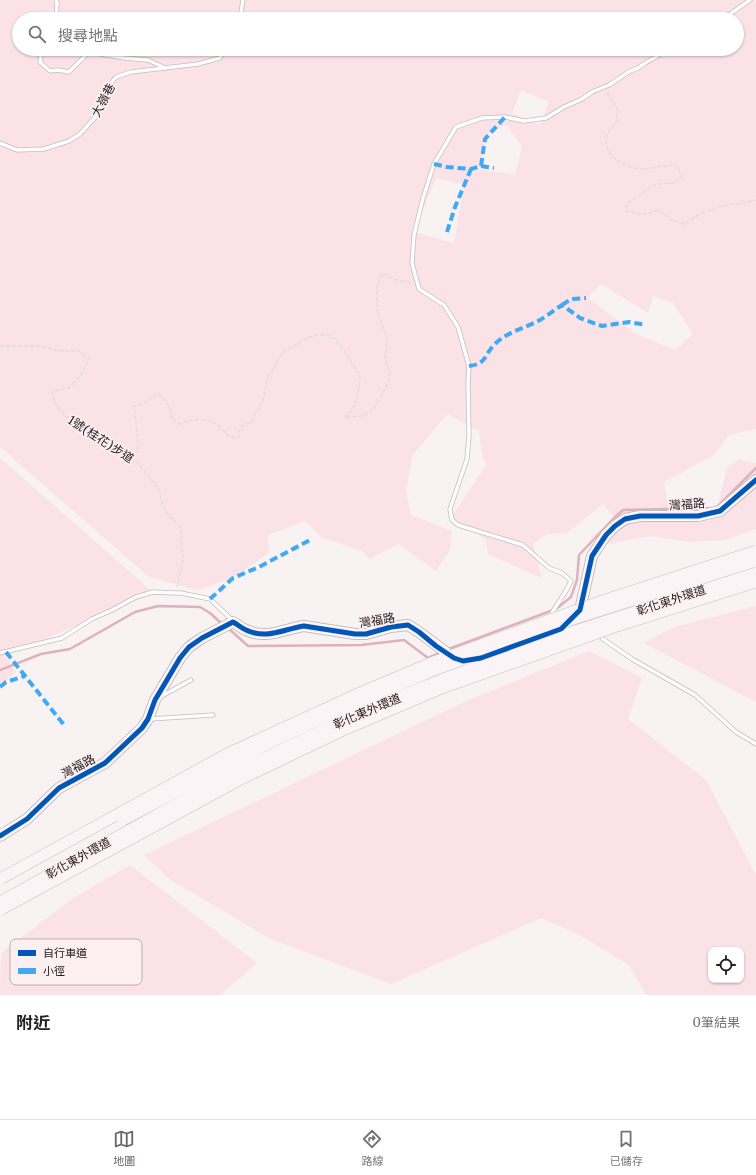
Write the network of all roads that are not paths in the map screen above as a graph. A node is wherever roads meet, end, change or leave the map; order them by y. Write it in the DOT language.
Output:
graph roads {
  1 [pos="56,0"];
  2 [pos="243,0"];
  3 [pos="750,0"];
  4 [pos="56,12"];
  5 [pos="241,12"];
  6 [pos="733,12"];
  7 [pos="41,56"];
  8 [pos="85,56"];
  9 [pos="112,56"];
  10 [pos="221,56"];
  11 [pos="657,56"];
  12 [pos="166,69"];
  13 [pos="0,143"];
  14 [pos="756,480"];
  15 [pos="756,551"];
  16 [pos="756,561"];
  17 [pos="756,573"];
  18 [pos="756,582"];
  19 [pos="580,610"];
  20 [pos="233,622"];
  21 [pos="554,622"];
  22 [pos="436,646"];
  23 [pos="0,654"];
  24 [pos="191,680"];
  25 [pos="155,700"];
  26 [pos="213,715"];
  27 [pos="148,719"];
  28 [pos="756,744"];
  29 [pos="0,836"];
  30 [pos="0,878"];
  31 [pos="0,886"];
  32 [pos="0,902"];
  33 [pos="0,910"];
  1 -- 4 [label="lane"];
  2 -- 5 [label="lane"];
  3 -- 6 [label="lane"];
  7 -- 8 [label="lane"];
  9 -- 12 [label="lane"];
  10 -- 12 [label="lane, 大嶺巷"];
  11 -- 21 [label="lane"];
  12 -- 13 [label="lane, 大嶺巷"];
  14 -- 19 [label="street, 灣福路"];
  15 -- 30 [label="main road, bridge"];
  16 -- 31 [label="main road, 彰化東外環道, bridge"];
  17 -- 32 [label="main road, 彰化東外環道, bridge"];
  18 -- 33 [label="main road, bridge"];
  19 -- 21 [label="street, 灣福路"];
  19 -- 22 [label="street, 灣福路"];
  19 -- 28 [label="lane"];
  20 -- 22 [label="street, 灣福路"];
  20 -- 23 [label="lane"];
  20 -- 25 [label="street, 灣福路"];
  21 -- 22 [label="street, 灣福路"];
  24 -- 25 [label="lane"];
  25 -- 27 [label="street, 灣福路"];
  26 -- 27 [label="lane"];
  27 -- 29 [label="street, 灣福路"];
}
